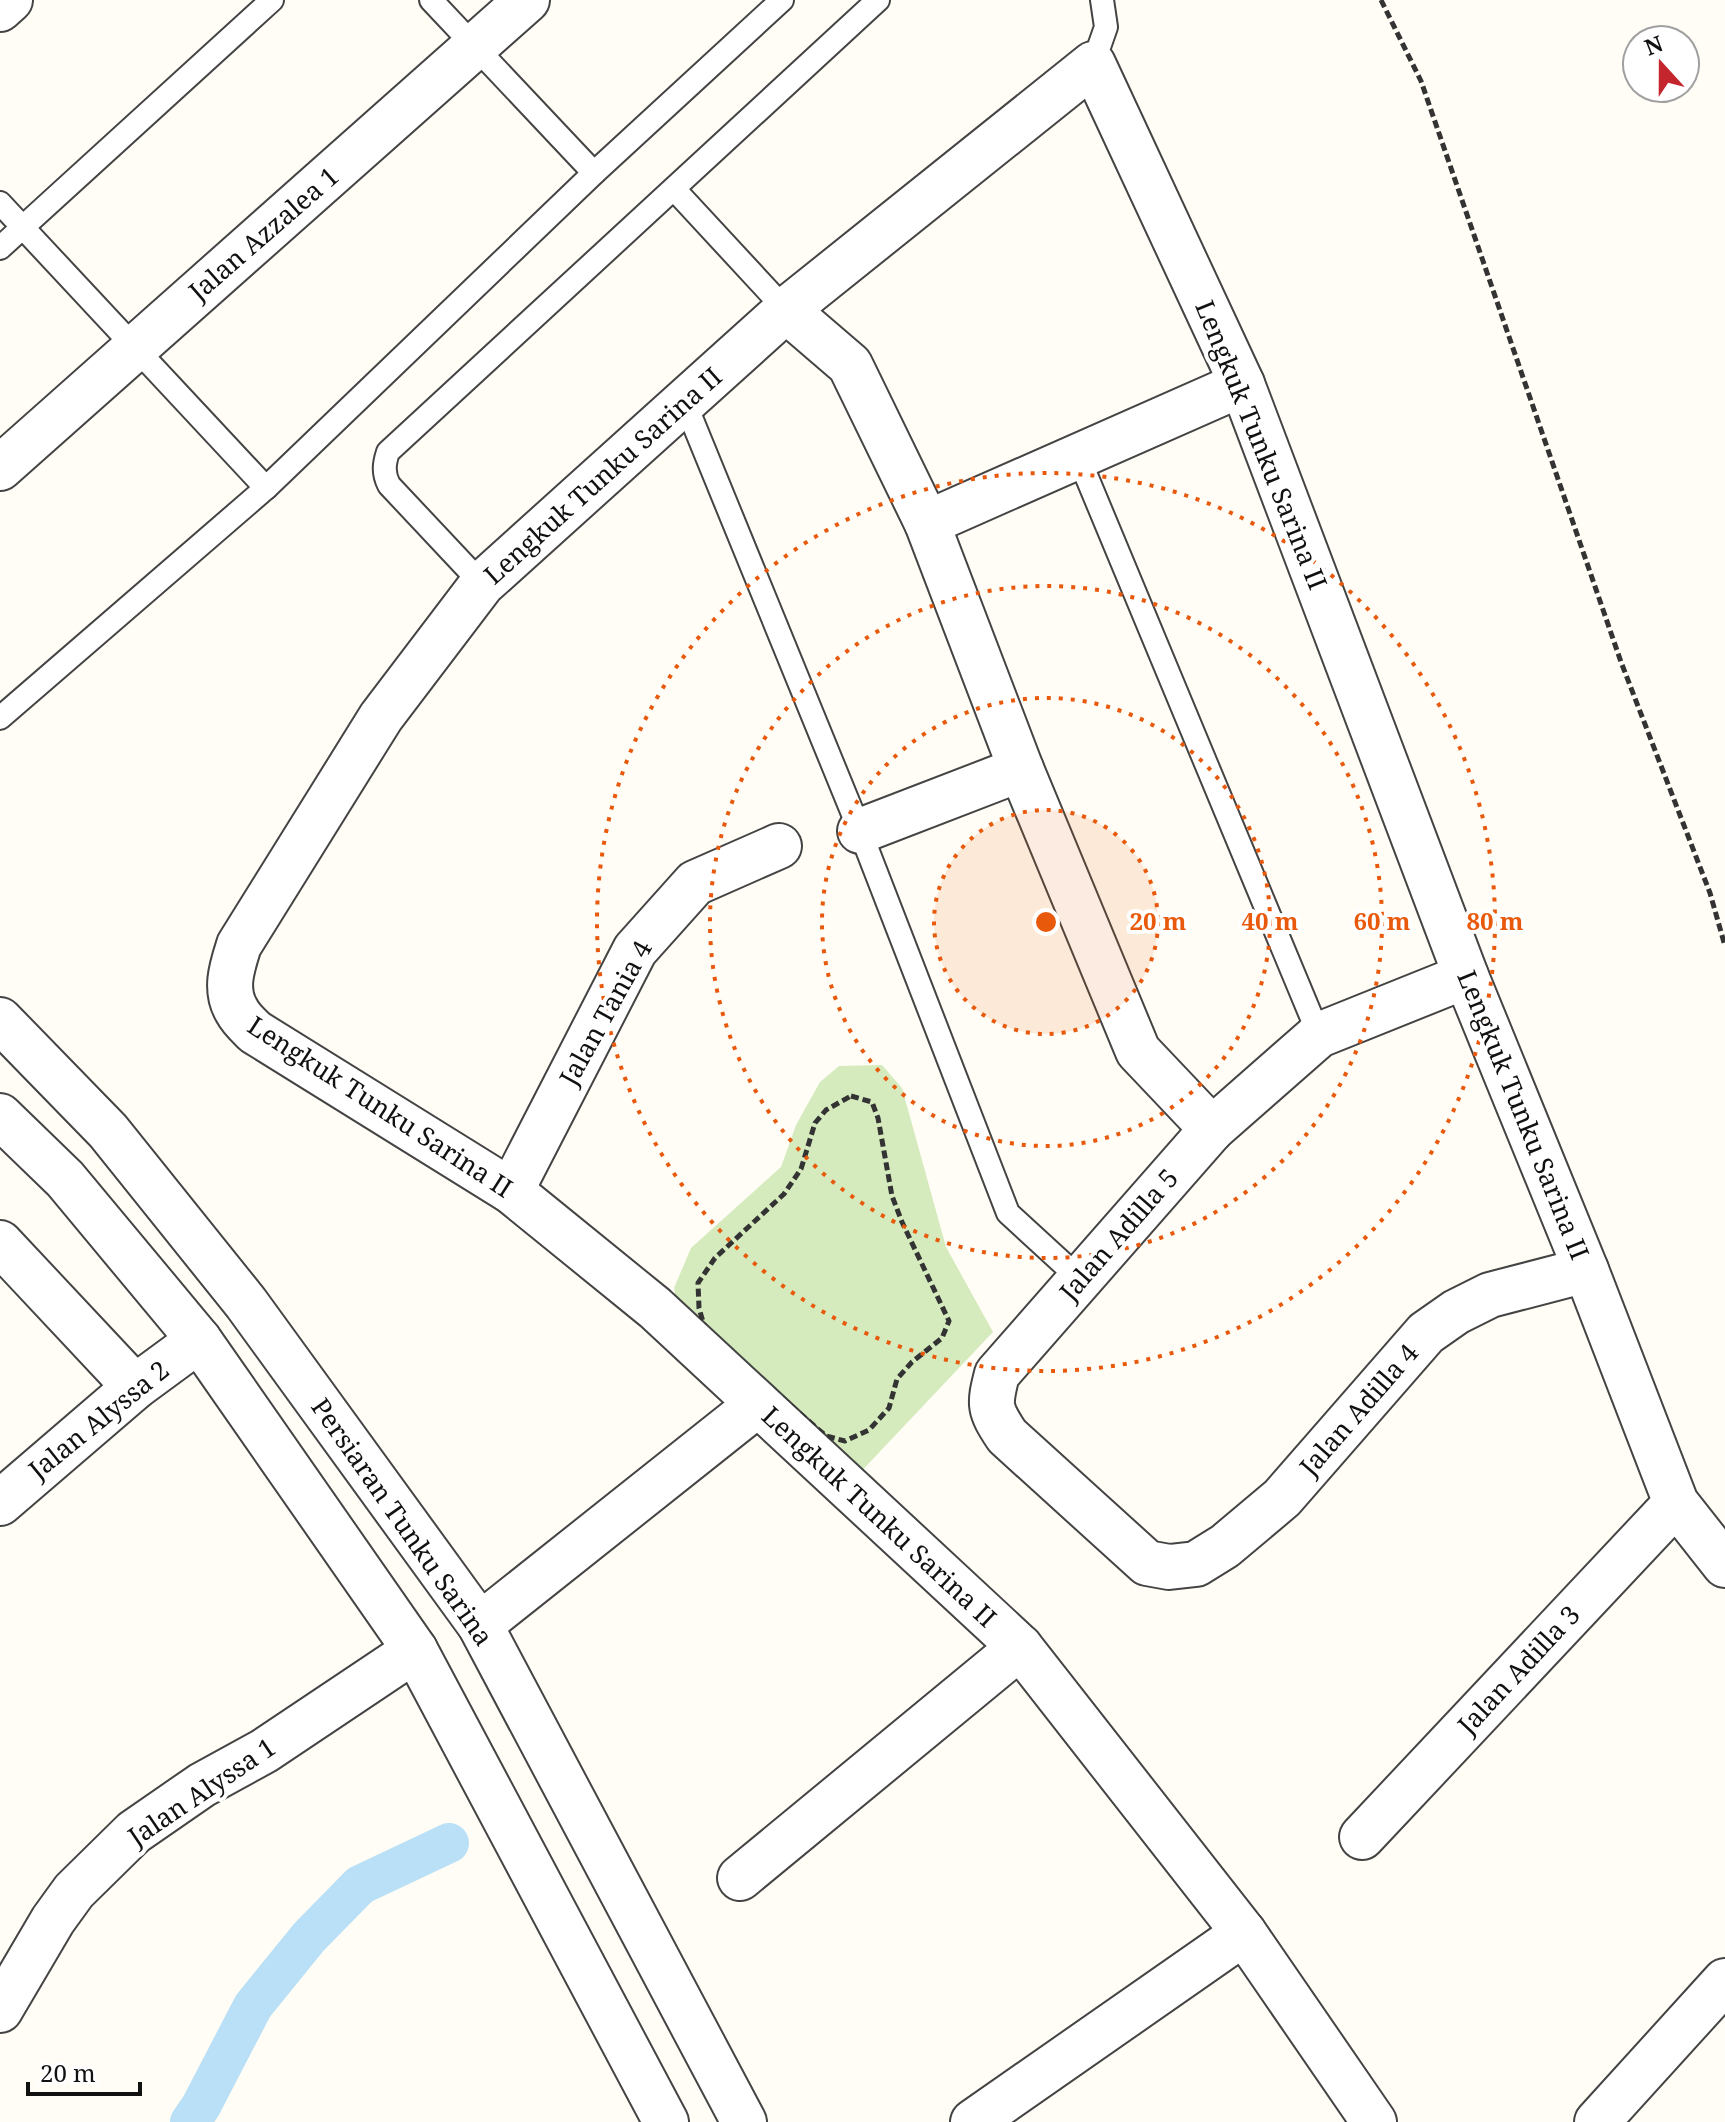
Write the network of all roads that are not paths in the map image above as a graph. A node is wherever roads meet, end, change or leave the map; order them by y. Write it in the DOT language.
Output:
graph roads {
  1 [pos="272,0"];
  2 [pos="431,0"];
  3 [pos="527,0"];
  4 [pos="782,0"];
  5 [pos="878,0"];
  6 [pos="1102,0"];
  7 [pos="476,47"];
  8 [pos="1093,64"];
  9 [pos="594,173"];
  10 [pos="674,189"];
  11 [pos="0,203"];
  12 [pos="22,228"];
  13 [pos="0,248"];
  14 [pos="786,310"];
  15 [pos="134,347"];
  16 [pos="1242,384"];
  17 [pos="685,403"];
  18 [pos="1078,456"];
  19 [pos="0,468"];
  20 [pos="266,488"];
  21 [pos="927,523"];
  22 [pos="482,584"];
  23 [pos="0,718"];
  24 [pos="1021,769"];
  25 [pos="860,831"];
  26 [pos="779,846"];
  27 [pos="1466,976"];
  28 [pos="0,1020"];
  29 [pos="1319,1035"];
  30 [pos="0,1116"];
  31 [pos="1212,1129"];
  32 [pos="511,1191"];
  33 [pos="0,1243"];
  34 [pos="1586,1270"];
  35 [pos="1080,1279"];
  36 [pos="199,1340"];
  37 [pos="135,1387"];
  38 [pos="758,1404"];
  39 [pos="0,1503"];
  40 [pos="1676,1503"];
  41 [pos="1147,1563"];
  42 [pos="1725,1565"];
  43 [pos="480,1625"];
  44 [pos="1020,1647"];
  45 [pos="415,1650"];
  46 [pos="1362,1837"];
  47 [pos="740,1878"];
  48 [pos="1244,1933"];
  49 [pos="1725,1981"];
  50 [pos="0,2010"];
  51 [pos="666,2122"];
  52 [pos="744,2122"];
  53 [pos="973,2122"];
  54 [pos="1374,2122"];
  55 [pos="1597,2122"];
  1 -- 12 [label="lane"];
  2 -- 7 [label="lane"];
  3 -- 7 [label="street, Jalan Azzalea 1"];
  4 -- 9 [label="lane"];
  5 -- 10 [label="lane"];
  6 -- 8 [label="lane"];
  7 -- 9 [label="lane"];
  7 -- 15 [label="street, Jalan Azzalea 1"];
  8 -- 14 [label="street, Lengkuk Tunku Sarina II"];
  8 -- 16 [label="street, Lengkuk Tunku Sarina II"];
  9 -- 20 [label="lane"];
  10 -- 14 [label="lane"];
  10 -- 22 [label="lane"];
  11 -- 12 [label="lane"];
  12 -- 13 [label="lane"];
  12 -- 15 [label="lane"];
  14 -- 17 [label="street, Lengkuk Tunku Sarina II"];
  14 -- 21 [label="street"];
  15 -- 19 [label="street, Jalan Azzalea 1"];
  15 -- 20 [label="lane"];
  16 -- 18 [label="street"];
  16 -- 27 [label="street, Lengkuk Tunku Sarina II"];
  17 -- 22 [label="street, Lengkuk Tunku Sarina II"];
  17 -- 25 [label="lane"];
  18 -- 21 [label="street"];
  18 -- 29 [label="lane"];
  20 -- 23 [label="lane"];
  21 -- 24 [label="street"];
  22 -- 32 [label="street, Lengkuk Tunku Sarina II"];
  24 -- 25 [label="street"];
  24 -- 31 [label="street"];
  25 -- 35 [label="lane"];
  26 -- 32 [label="street, Jalan Tania 4"];
  27 -- 29 [label="street, Jalan Adilla 5"];
  27 -- 34 [label="street, Lengkuk Tunku Sarina II"];
  28 -- 43 [label="street, Persiaran Tunku Sarina"];
  29 -- 31 [label="street, Jalan Adilla 5"];
  30 -- 36 [label="street"];
  31 -- 35 [label="street, Jalan Adilla 5"];
  32 -- 38 [label="street, Lengkuk Tunku Sarina II"];
  33 -- 37 [label="street"];
  34 -- 40 [label="street, Lengkuk Tunku Sarina II"];
  34 -- 41 [label="street, Jalan Adilla 4"];
  35 -- 41 [label="street, Jalan Adilla 5"];
  36 -- 37 [label="street, Jalan Alyssa 2"];
  36 -- 45 [label="street"];
  37 -- 39 [label="street, Jalan Alyssa 2"];
  38 -- 43 [label="street"];
  38 -- 44 [label="street, Lengkuk Tunku Sarina II"];
  40 -- 42 [label="street, Lengkuk Tunku Sarina II"];
  40 -- 46 [label="street, Jalan Adilla 3"];
  43 -- 52 [label="street, Persiaran Tunku Sarina"];
  44 -- 47 [label="street"];
  44 -- 48 [label="street, Lengkuk Tunku Sarina II"];
  45 -- 50 [label="street, Jalan Alyssa 1"];
  45 -- 51 [label="street"];
  48 -- 53 [label="street"];
  48 -- 54 [label="street, Lengkuk Tunku Sarina II"];
  49 -- 55 [label="street"];
}
